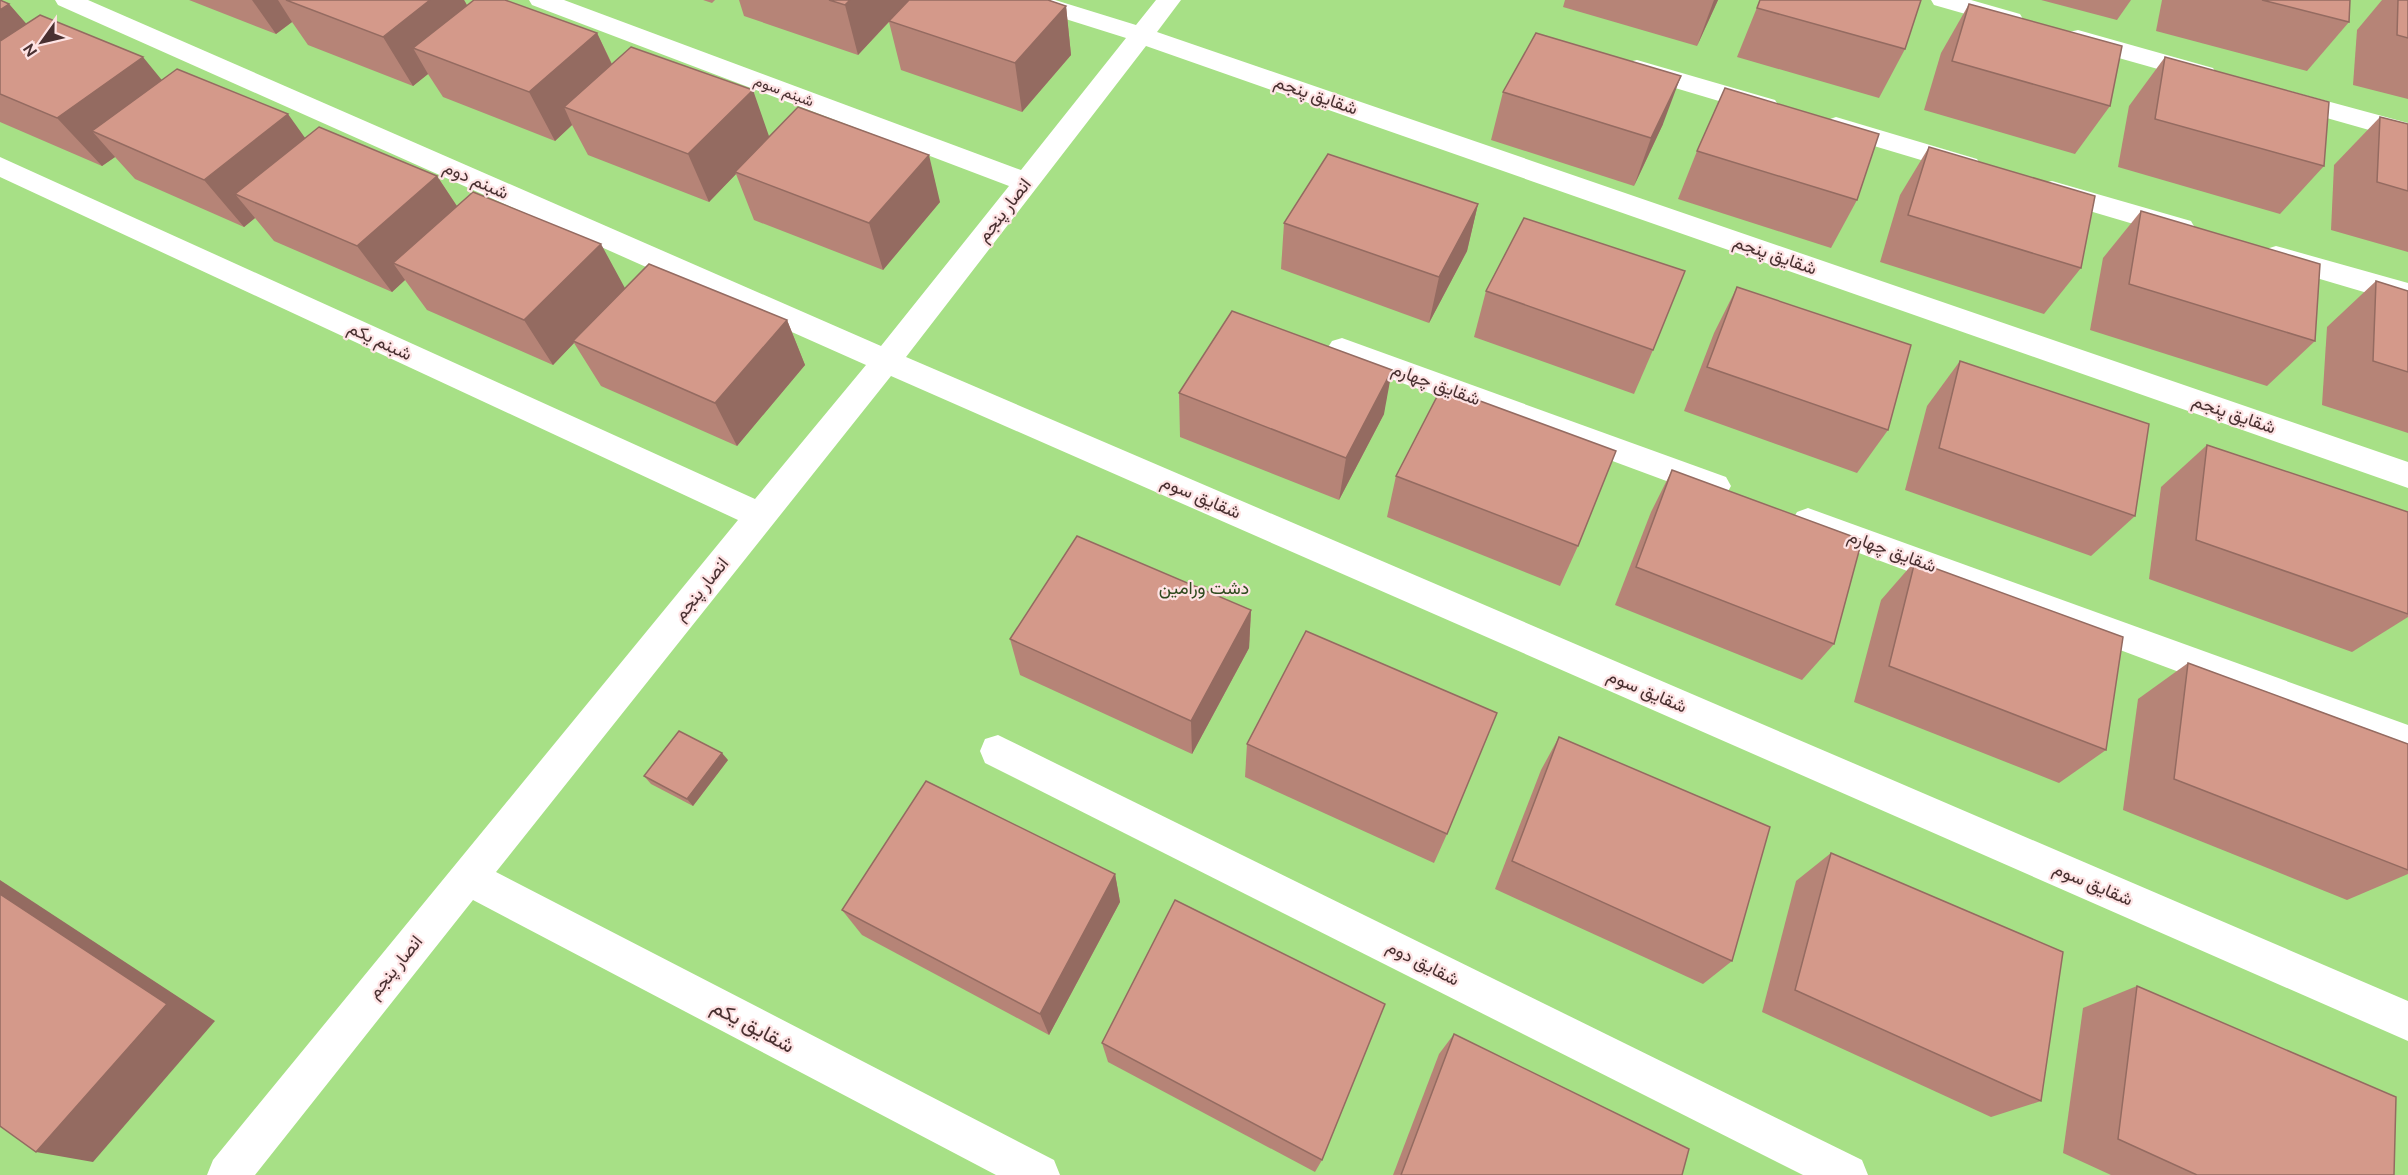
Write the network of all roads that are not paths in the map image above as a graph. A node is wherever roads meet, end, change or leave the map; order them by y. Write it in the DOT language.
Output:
graph roads {
  1 [pos="67,0"];
  2 [pos="541,0"];
  3 [pos="1030,0"];
  4 [pos="1169,0"];
  5 [pos="1943,0"];
  6 [pos="1142,35"];
  7 [pos="1618,63"];
  8 [pos="2226,81"];
  9 [pos="2260,90"];
  10 [pos="2408,132"];
  11 [pos="0,166"];
  12 [pos="1996,173"];
  13 [pos="1026,182"];
  14 [pos="2030,183"];
  15 [pos="2202,234"];
  16 [pos="2248,247"];
  17 [pos="2408,294"];
  18 [pos="1342,349"];
  19 [pos="886,361"];
  20 [pos="2408,474"];
  21 [pos="1746,498"];
  22 [pos="1780,510"];
  23 [pos="760,516"];
  24 [pos="2408,741"];
  25 [pos="999,751"];
  26 [pos="467,877"];
  27 [pos="2408,1021"];
  28 [pos="228,1175"];
  29 [pos="1039,1175"];
  30 [pos="1847,1175"];
  1 -- 19 [label="street, شبنم دوم"];
  2 -- 13 [label="street, شبنم سوم"];
  3 -- 6 [label="street, شقایق پنجم"];
  4 -- 6 [label="street, انصار پنجم"];
  5 -- 8 [label="street"];
  6 -- 13 [label="street, انصار پنجم"];
  6 -- 20 [label="street, شقایق پنجم"];
  7 -- 12 [label="street"];
  9 -- 10 [label="street"];
  11 -- 23 [label="street, شبنم یکم"];
  13 -- 19 [label="street, انصار پنجم"];
  14 -- 15 [label="street"];
  16 -- 17 [label="street"];
  18 -- 21 [label="street, شقایق چهارم"];
  19 -- 23 [label="street, انصار پنجم"];
  19 -- 27 [label="street, شقایق سوم"];
  22 -- 24 [label="street, شقایق چهارم"];
  23 -- 26 [label="street, انصار پنجم"];
  25 -- 30 [label="street, شقایق دوم"];
  26 -- 28 [label="street, انصار پنجم"];
  26 -- 29 [label="street, شقایق یکم"];
}
